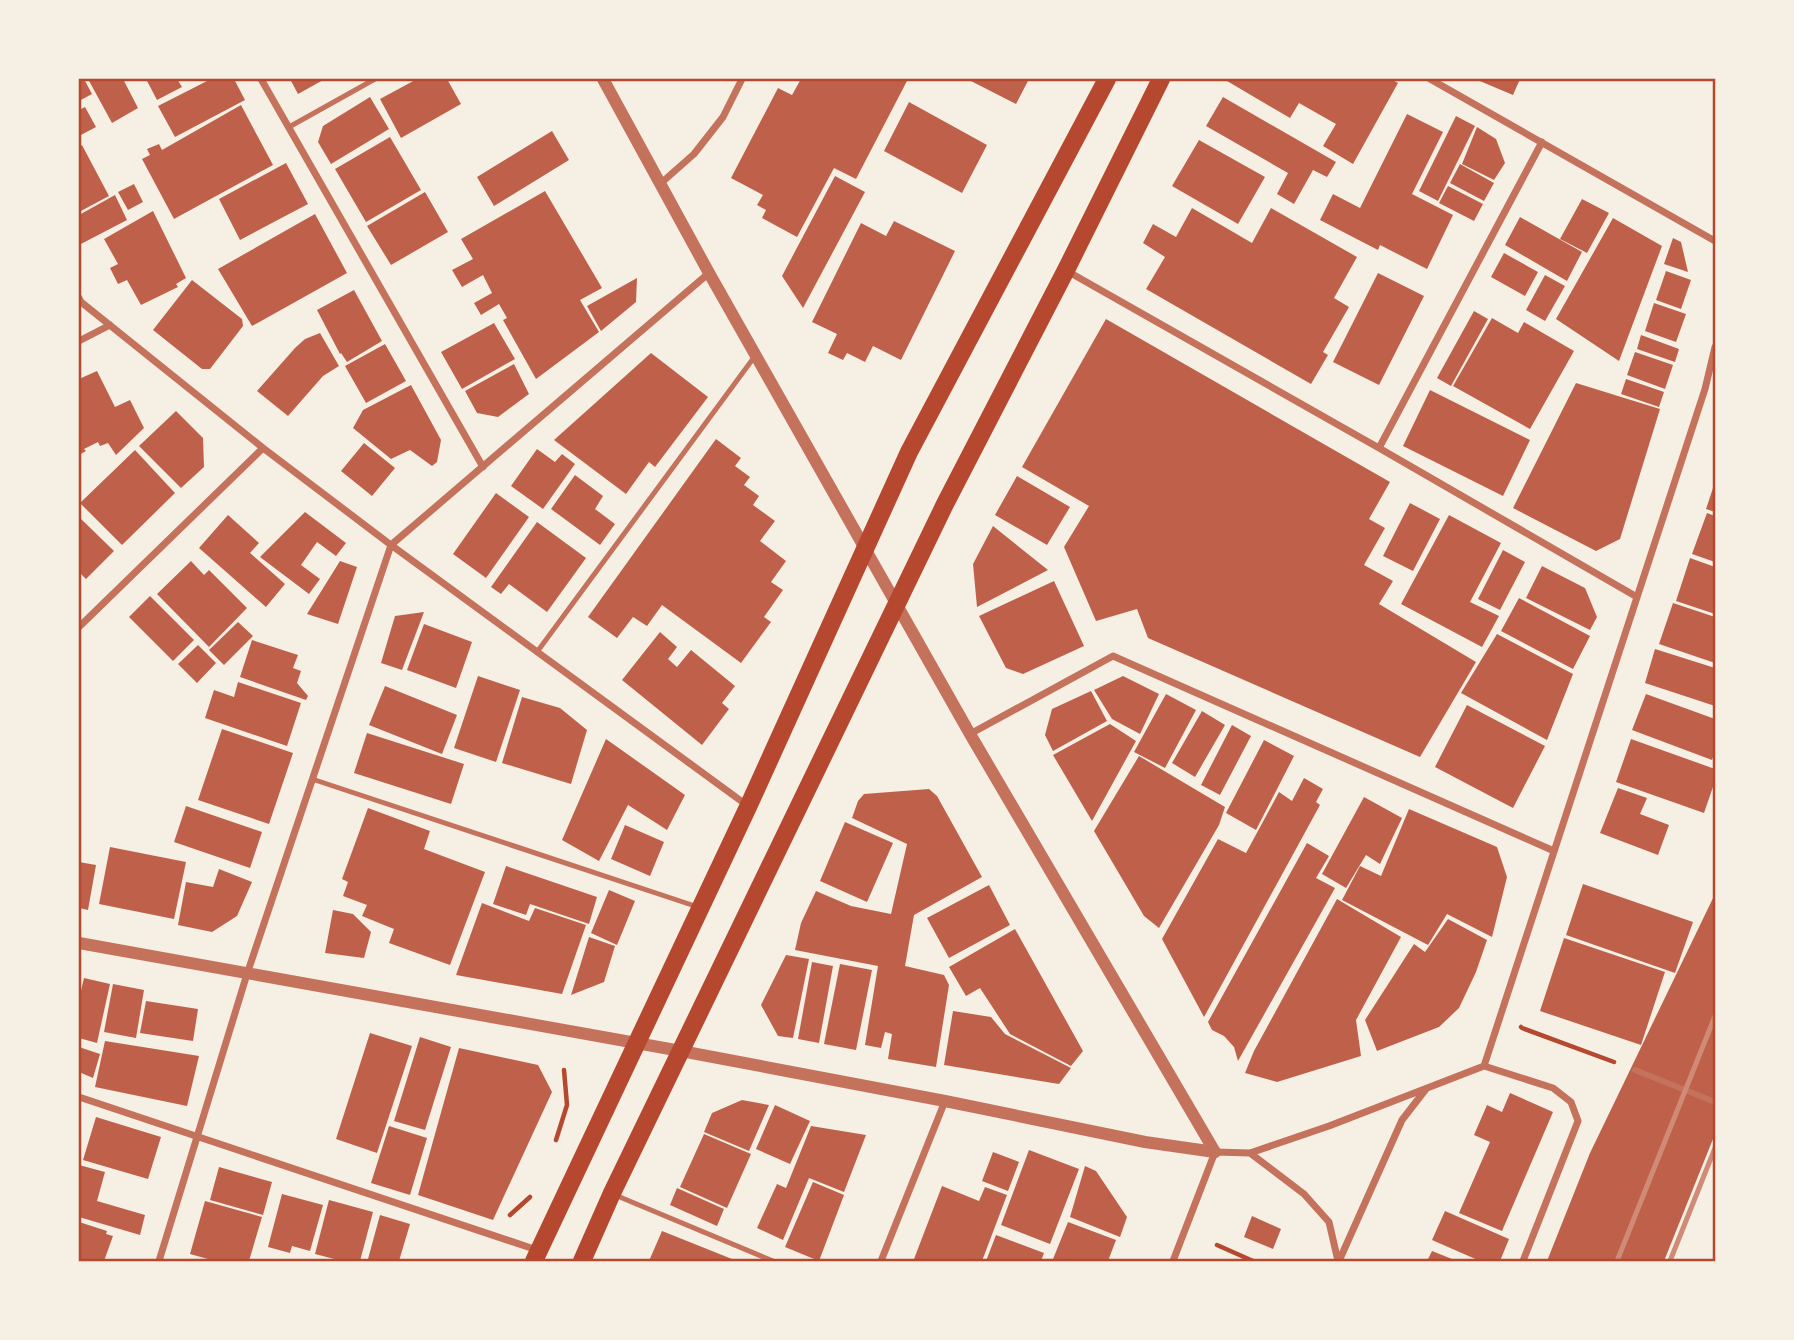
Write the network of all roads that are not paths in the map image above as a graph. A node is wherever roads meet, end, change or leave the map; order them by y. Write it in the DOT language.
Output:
graph roads {
  1 [pos="261,79"];
  2 [pos="375,79"];
  3 [pos="603,79"];
  4 [pos="743,79"];
  5 [pos="1107,79"];
  6 [pos="1161,79"];
  7 [pos="1430,79"];
  8 [pos="289,127"];
  9 [pos="1542,142"];
  10 [pos="660,184"];
  11 [pos="1715,241"];
  12 [pos="1066,270"];
  13 [pos="709,273"];
  14 [pos="79,298"];
  15 [pos="110,325"];
  16 [pos="79,341"];
  17 [pos="1715,348"];
  18 [pos="755,355"];
  19 [pos="263,448"];
  20 [pos="1379,448"];
  21 [pos="482,467"];
  22 [pos="391,545"];
  23 [pos="866,551"];
  24 [pos="1637,597"];
  25 [pos="897,604"];
  26 [pos="79,627"];
  27 [pos="537,652"];
  28 [pos="970,734"];
  29 [pos="312,779"];
  30 [pos="748,807"];
  31 [pos="1555,851"];
  32 [pos="701,908"];
  33 [pos="79,943"];
  34 [pos="247,974"];
  35 [pos="637,1044"];
  36 [pos="681,1051"];
  37 [pos="1485,1066"];
  38 [pos="1634,1070"];
  39 [pos="1427,1088"];
  40 [pos="79,1097"];
  41 [pos="945,1101"];
  42 [pos="1715,1102"];
  43 [pos="198,1136"];
  44 [pos="1214,1152"];
  45 [pos="1250,1153"];
  46 [pos="612,1194"];
  47 [pos="536,1256"];
  48 [pos="159,1261"];
  49 [pos="582,1261"];
  50 [pos="773,1261"];
  51 [pos="882,1261"];
  52 [pos="1173,1261"];
  53 [pos="1338,1261"];
  54 [pos="1523,1261"];
  1 -- 8 [label="street"];
  2 -- 8 [label="lane"];
  3 -- 10 [label="street"];
  4 -- 10 [label="street"];
  5 -- 23 [label="main road"];
  6 -- 12 [label="main road"];
  7 -- 9 [label="street"];
  8 -- 21 [label="street"];
  9 -- 11 [label="street"];
  9 -- 20 [label="street"];
  10 -- 13 [label="street"];
  12 -- 20 [label="street"];
  12 -- 25 [label="main road"];
  13 -- 18 [label="street"];
  13 -- 21 [label="street"];
  14 -- 15 [label="street"];
  15 -- 16 [label="street"];
  15 -- 19 [label="street"];
  17 -- 24 [label="street"];
  18 -- 23 [label="street"];
  18 -- 27 [label="lane"];
  19 -- 22 [label="street"];
  19 -- 26 [label="street"];
  20 -- 24 [label="street"];
  21 -- 22 [label="street"];
  22 -- 27 [label="street"];
  22 -- 29 [label="street"];
  23 -- 25 [label="street"];
  23 -- 30 [label="main road"];
  24 -- 31 [label="street"];
  25 -- 28 [label="street"];
  25 -- 36 [label="main road"];
  27 -- 30 [label="street"];
  28 -- 31 [label="street"];
  28 -- 44 [label="street"];
  29 -- 32 [label="lane"];
  29 -- 34 [label="street"];
  30 -- 32 [label="main road"];
  31 -- 37 [label="street"];
  32 -- 35 [label="main road"];
  33 -- 34 [label="street"];
  34 -- 35 [label="street"];
  34 -- 43 [label="street"];
  35 -- 36 [label="street"];
  35 -- 47 [label="main road"];
  36 -- 41 [label="street"];
  36 -- 46 [label="main road"];
  37 -- 39 [label="street"];
  37 -- 54 [label="street"];
  38 -- 42 [label="street"];
  39 -- 45 [label="street"];
  39 -- 53 [label="street"];
  40 -- 43 [label="street"];
  41 -- 44 [label="street"];
  41 -- 51 [label="street"];
  43 -- 47 [label="street"];
  43 -- 48 [label="street"];
  44 -- 45 [label="street"];
  44 -- 52 [label="street"];
  45 -- 53 [label="street"];
  46 -- 49 [label="main road"];
  46 -- 50 [label="lane"];
}
